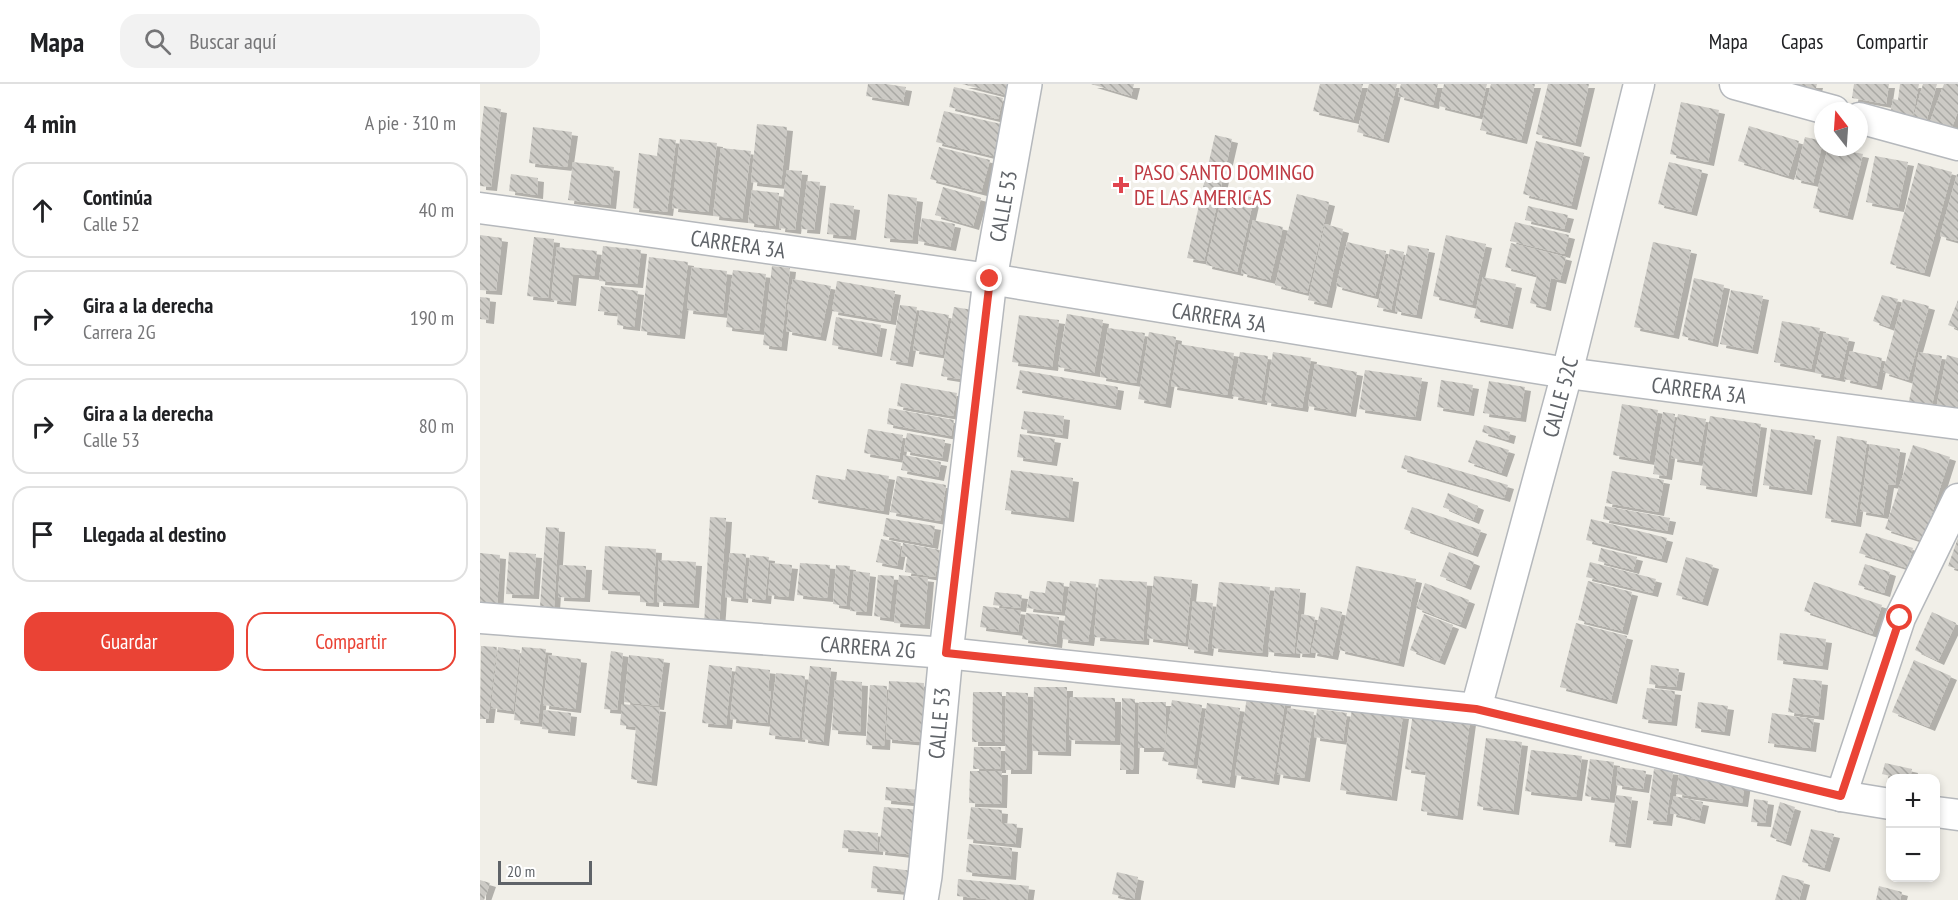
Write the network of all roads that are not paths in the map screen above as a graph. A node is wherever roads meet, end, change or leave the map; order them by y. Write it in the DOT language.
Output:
graph roads {
  1 [pos="1025,84"];
  2 [pos="1639,84"];
  3 [pos="1735,84"];
  4 [pos="1814,106"];
  5 [pos="1868,120"];
  6 [pos="1958,145"];
  7 [pos="480,208"];
  8 [pos="990,279"];
  9 [pos="1567,373"];
  10 [pos="1958,424"];
  11 [pos="1958,499"];
  12 [pos="480,618"];
  13 [pos="946,653"];
  14 [pos="1476,709"];
  15 [pos="1841,796"];
  16 [pos="1886,803"];
  17 [pos="1940,813"];
  18 [pos="1958,815"];
  19 [pos="921,900"];
  1 -- 8 [label="street, CALLE 53"];
  2 -- 9 [label="street, CALLE 52C"];
  3 -- 4 [label="street"];
  5 -- 6 [label="street"];
  7 -- 8 [label="street, CARRERA 3A"];
  8 -- 9 [label="street, CARRERA 3A"];
  8 -- 13 [label="street, CALLE 53"];
  9 -- 10 [label="street, CARRERA 3A"];
  9 -- 14 [label="street, CALLE 52C"];
  11 -- 15 [label="street"];
  12 -- 13 [label="street, CARRERA 2G"];
  13 -- 14 [label="street, CARRERA 2G"];
  13 -- 19 [label="street, CALLE 53"];
  14 -- 15 [label="street, CARRERA 2G"];
  15 -- 16 [label="street, CARRERA 2G"];
  17 -- 18 [label="street"];
}
